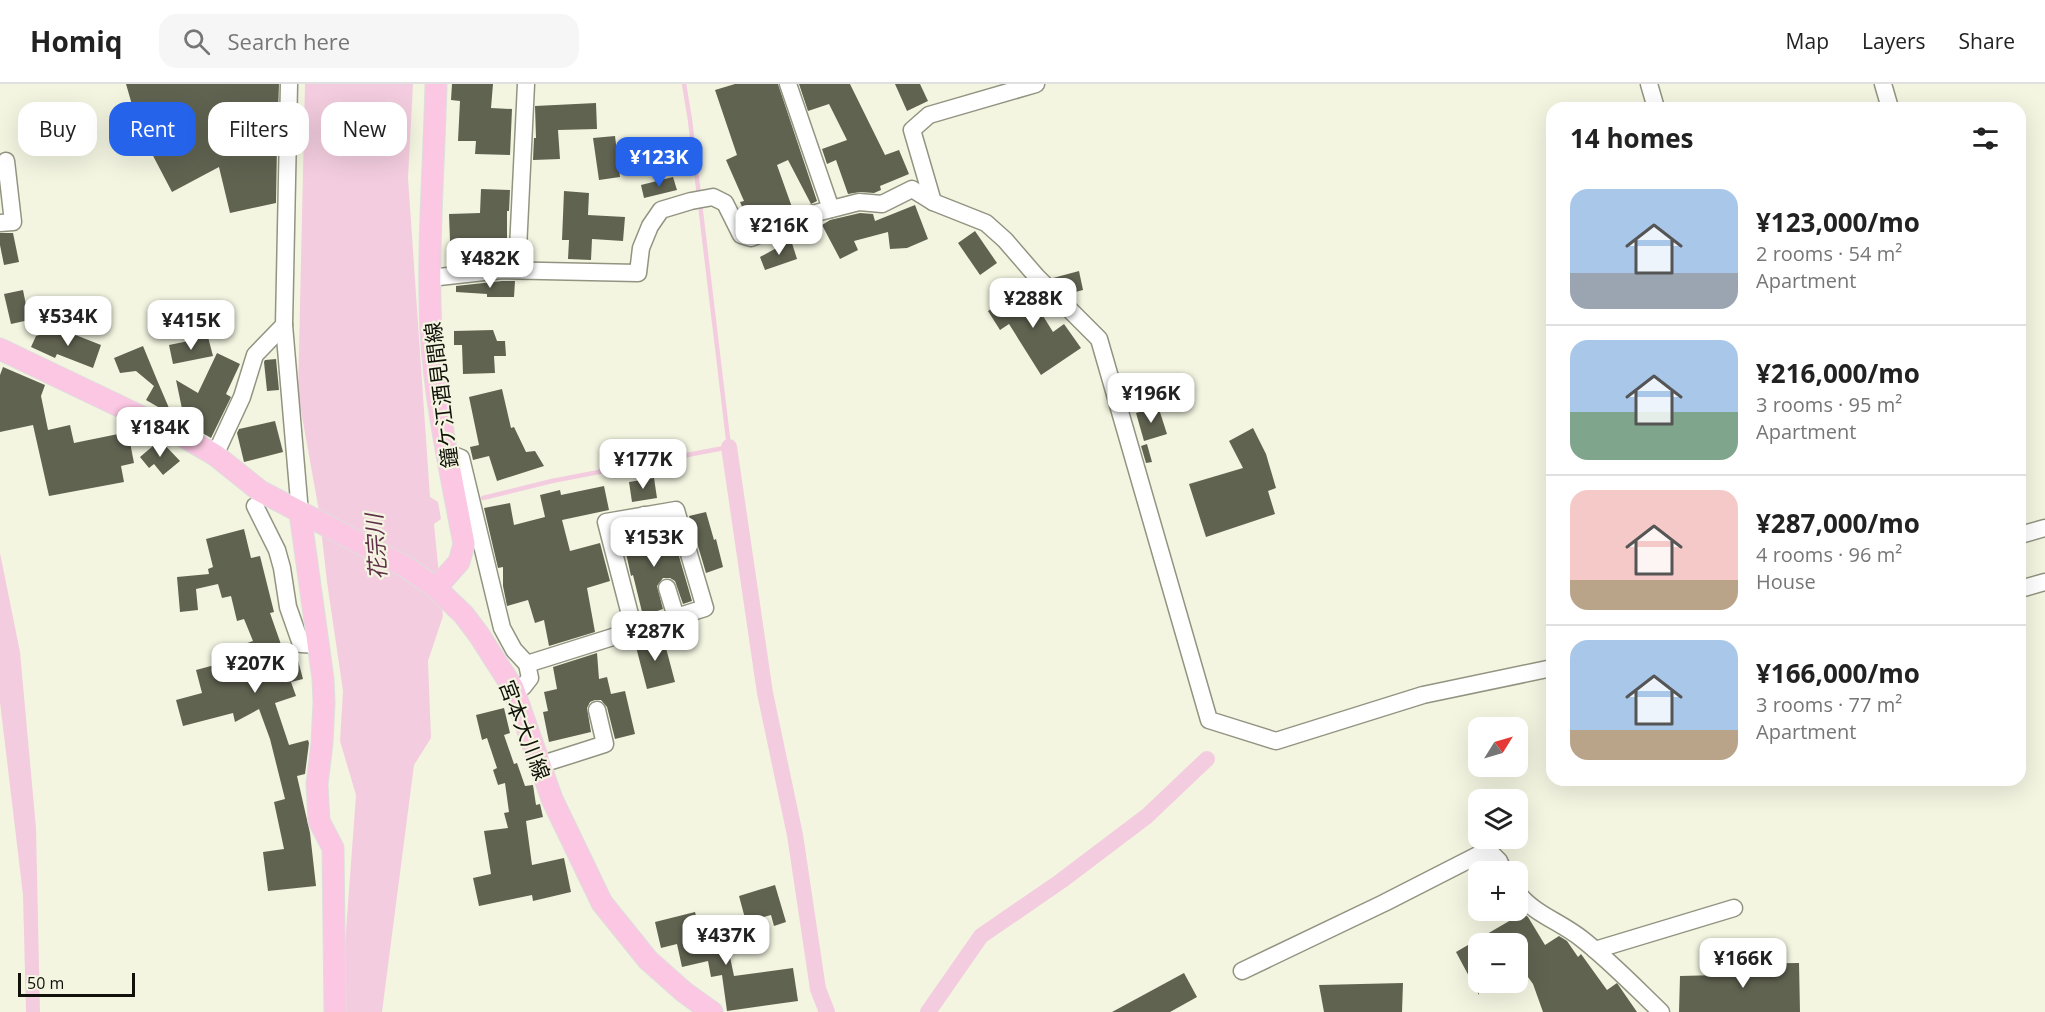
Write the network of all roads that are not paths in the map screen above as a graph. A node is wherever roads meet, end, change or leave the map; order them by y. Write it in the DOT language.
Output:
graph roads {
  1 [pos="289,84"];
  2 [pos="436,84"];
  3 [pos="526,84"];
  4 [pos="788,84"];
  5 [pos="1036,84"];
  6 [pos="1649,84"];
  7 [pos="1884,84"];
  8 [pos="1654,102"];
  9 [pos="1888,102"];
  10 [pos="6,161"];
  11 [pos="933,202"];
  12 [pos="831,209"];
  13 [pos="0,223"];
  14 [pos="517,270"];
  15 [pos="430,278"];
  16 [pos="284,325"];
  17 [pos="0,349"];
  18 [pos="446,452"];
  19 [pos="215,455"];
  20 [pos="255,506"];
  21 [pos="306,515"];
  22 [pos="644,515"];
  23 [pos="2045,528"];
  24 [pos="2026,533"];
  25 [pos="652,542"];
  26 [pos="2045,582"];
  27 [pos="2026,587"];
  28 [pos="667,588"];
  29 [pos="443,589"];
  30 [pos="676,617"];
  31 [pos="634,630"];
  32 [pos="319,645"];
  33 [pos="527,664"];
  34 [pos="1546,669"];
  35 [pos="513,688"];
  36 [pos="597,710"];
  37 [pos="539,765"];
  38 [pos="1468,861"];
  39 [pos="1468,861"];
  40 [pos="1499,861"];
  41 [pos="1528,904"];
  42 [pos="1734,908"];
  43 [pos="1595,950"];
  44 [pos="1242,971"];
  45 [pos="335,1012"];
  46 [pos="712,1012"];
  47 [pos="1661,1012"];
  1 -- 16 [label="street"];
  2 -- 15 [label="main road, 鐘ケ江酒見間線"];
  3 -- 14 [label="street"];
  4 -- 12 [label="street"];
  5 -- 11 [label="street"];
  6 -- 8 [label="street"];
  7 -- 9 [label="street"];
  10 -- 13 [label="street"];
  11 -- 12 [label="street"];
  11 -- 34 [label="street"];
  12 -- 14 [label="street"];
  14 -- 15 [label="street"];
  15 -- 18 [label="main road, 鐘ケ江酒見間線"];
  16 -- 19 [label="street"];
  16 -- 21 [label="street"];
  17 -- 19 [label="main road, 宮本大川線"];
  18 -- 29 [label="main road, 鐘ケ江酒見間線"];
  18 -- 33 [label="street"];
  19 -- 21 [label="main road, 宮本大川線"];
  20 -- 32 [label="street"];
  21 -- 29 [label="main road, 宮本大川線"];
  21 -- 32 [label="main road"];
  22 -- 25 [label="street"];
  22 -- 30 [label="street"];
  22 -- 31 [label="street"];
  23 -- 24 [label="street"];
  26 -- 27 [label="street"];
  28 -- 30 [label="street"];
  29 -- 35 [label="main road, 宮本大川線"];
  30 -- 31 [label="street"];
  31 -- 33 [label="street"];
  32 -- 45 [label="main road"];
  33 -- 35 [label="street"];
  35 -- 37 [label="main road, 宮本大川線"];
  36 -- 37 [label="street"];
  37 -- 46 [label="main road, 宮本大川線"];
  38 -- 40 [label="street"];
  39 -- 44 [label="street"];
  41 -- 43 [label="street"];
  42 -- 43 [label="street"];
  43 -- 47 [label="street"];
}
